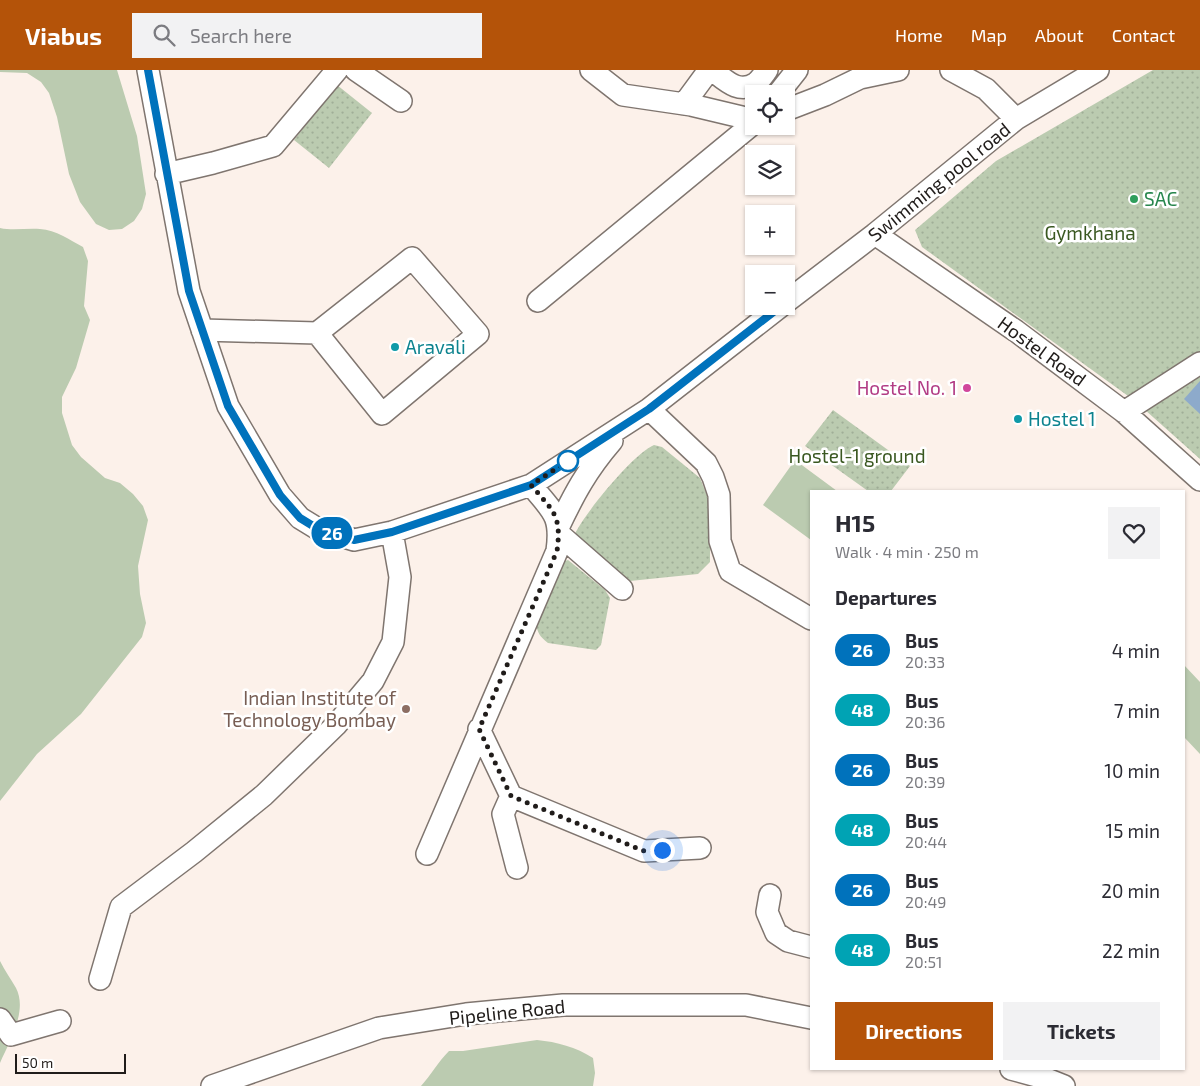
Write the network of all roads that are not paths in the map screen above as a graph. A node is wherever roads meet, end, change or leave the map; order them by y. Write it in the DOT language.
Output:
graph roads {
  1 [pos="148,70"];
  2 [pos="337,70"];
  3 [pos="356,70"];
  4 [pos="591,70"];
  5 [pos="711,70"];
  6 [pos="766,70"];
  7 [pos="797,70"];
  8 [pos="898,70"];
  9 [pos="951,70"];
  10 [pos="1098,70"];
  11 [pos="785,85"];
  12 [pos="401,101"];
  13 [pos="684,104"];
  14 [pos="795,107"];
  15 [pos="1016,119"];
  16 [pos="745,120"];
  17 [pos="745,129"];
  18 [pos="166,174"];
  19 [pos="875,234"];
  20 [pos="795,295"];
  21 [pos="538,301"];
  22 [pos="769,315"];
  23 [pos="202,330"];
  24 [pos="317,333"];
  25 [pos="1200,363"];
  26 [pos="649,409"];
  27 [pos="1124,412"];
  28 [pos="627,423"];
  29 [pos="1200,480"];
  30 [pos="531,485"];
  31 [pos="559,531"];
  32 [pos="392,532"];
  33 [pos="622,589"];
  34 [pos="810,619"];
  35 [pos="479,729"];
  36 [pos="511,796"];
  37 [pos="700,848"];
  38 [pos="427,854"];
  39 [pos="517,868"];
  40 [pos="770,895"];
  41 [pos="810,947"];
  42 [pos="100,979"];
  43 [pos="810,1018"];
  44 [pos="0,1019"];
  45 [pos="60,1021"];
  46 [pos="1015,1070"];
  47 [pos="212,1086"];
  48 [pos="1064,1086"];
  1 -- 18 [label="lane"];
  2 -- 18 [label="lane"];
  3 -- 12 [label="lane"];
  4 -- 13 [label="lane"];
  5 -- 6 [label="lane"];
  5 -- 13 [label="lane"];
  7 -- 11 [label="lane"];
  8 -- 14 [label="lane"];
  9 -- 15 [label="lane"];
  10 -- 15 [label="lane, Swimming pool road"];
  13 -- 16 [label="lane"];
  15 -- 19 [label="lane, Swimming pool road"];
  17 -- 21 [label="lane"];
  18 -- 23 [label="lane"];
  19 -- 20 [label="lane, Swimming pool road"];
  19 -- 27 [label="lane, Hostel Road"];
  22 -- 26 [label="lane"];
  23 -- 24 [label="lane"];
  23 -- 32 [label="lane"];
  24 -- 24 [label="lane"];
  25 -- 27 [label="lane"];
  26 -- 28 [label="lane"];
  26 -- 34 [label="lane"];
  27 -- 29 [label="lane, Hostel Road"];
  28 -- 30 [label="lane"];
  28 -- 31 [label="lane"];
  30 -- 31 [label="lane"];
  30 -- 32 [label="lane"];
  31 -- 33 [label="lane"];
  31 -- 35 [label="lane"];
  32 -- 42 [label="lane"];
  35 -- 36 [label="lane"];
  35 -- 38 [label="lane"];
  36 -- 37 [label="lane"];
  36 -- 39 [label="lane"];
  40 -- 41 [label="lane"];
  43 -- 47 [label="lane, Pipeline Road"];
  44 -- 45 [label="lane"];
  46 -- 48 [label="lane"];
}
